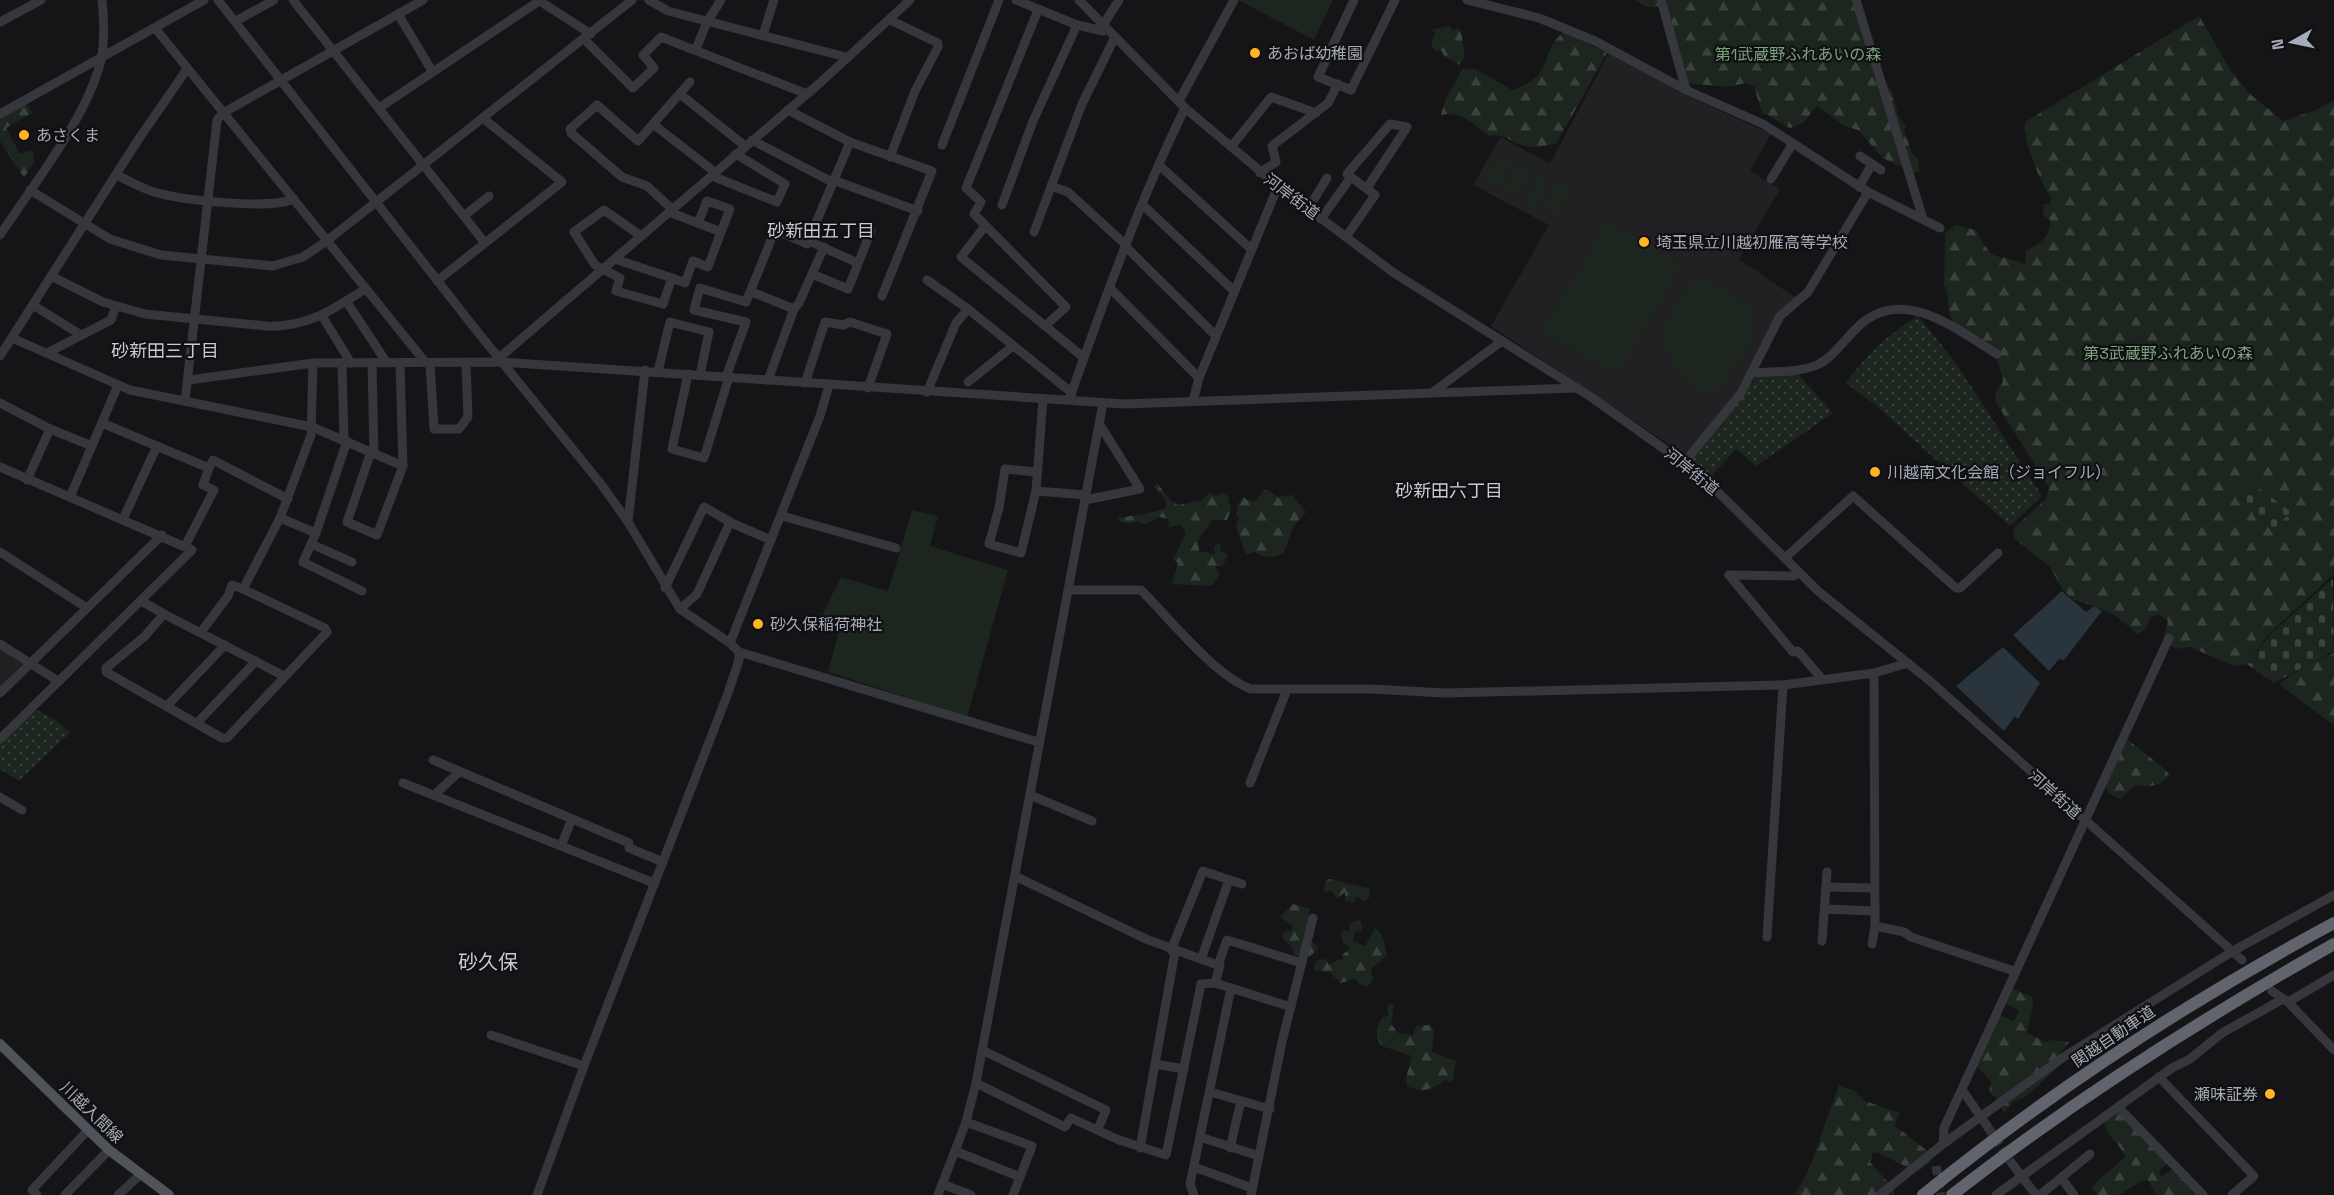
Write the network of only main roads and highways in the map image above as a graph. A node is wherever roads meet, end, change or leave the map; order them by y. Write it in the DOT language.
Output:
graph roads {
  1 [pos="2334,923"];
  2 [pos="2334,944"];
  3 [pos="0,1044"];
  4 [pos="169,1195"];
  5 [pos="1923,1195"];
  6 [pos="1952,1195"];
  1 -- 5 [label="highway, 関越自動車道"];
  2 -- 6 [label="highway"];
  3 -- 4 [label="main road, 川越入間線"];
}
